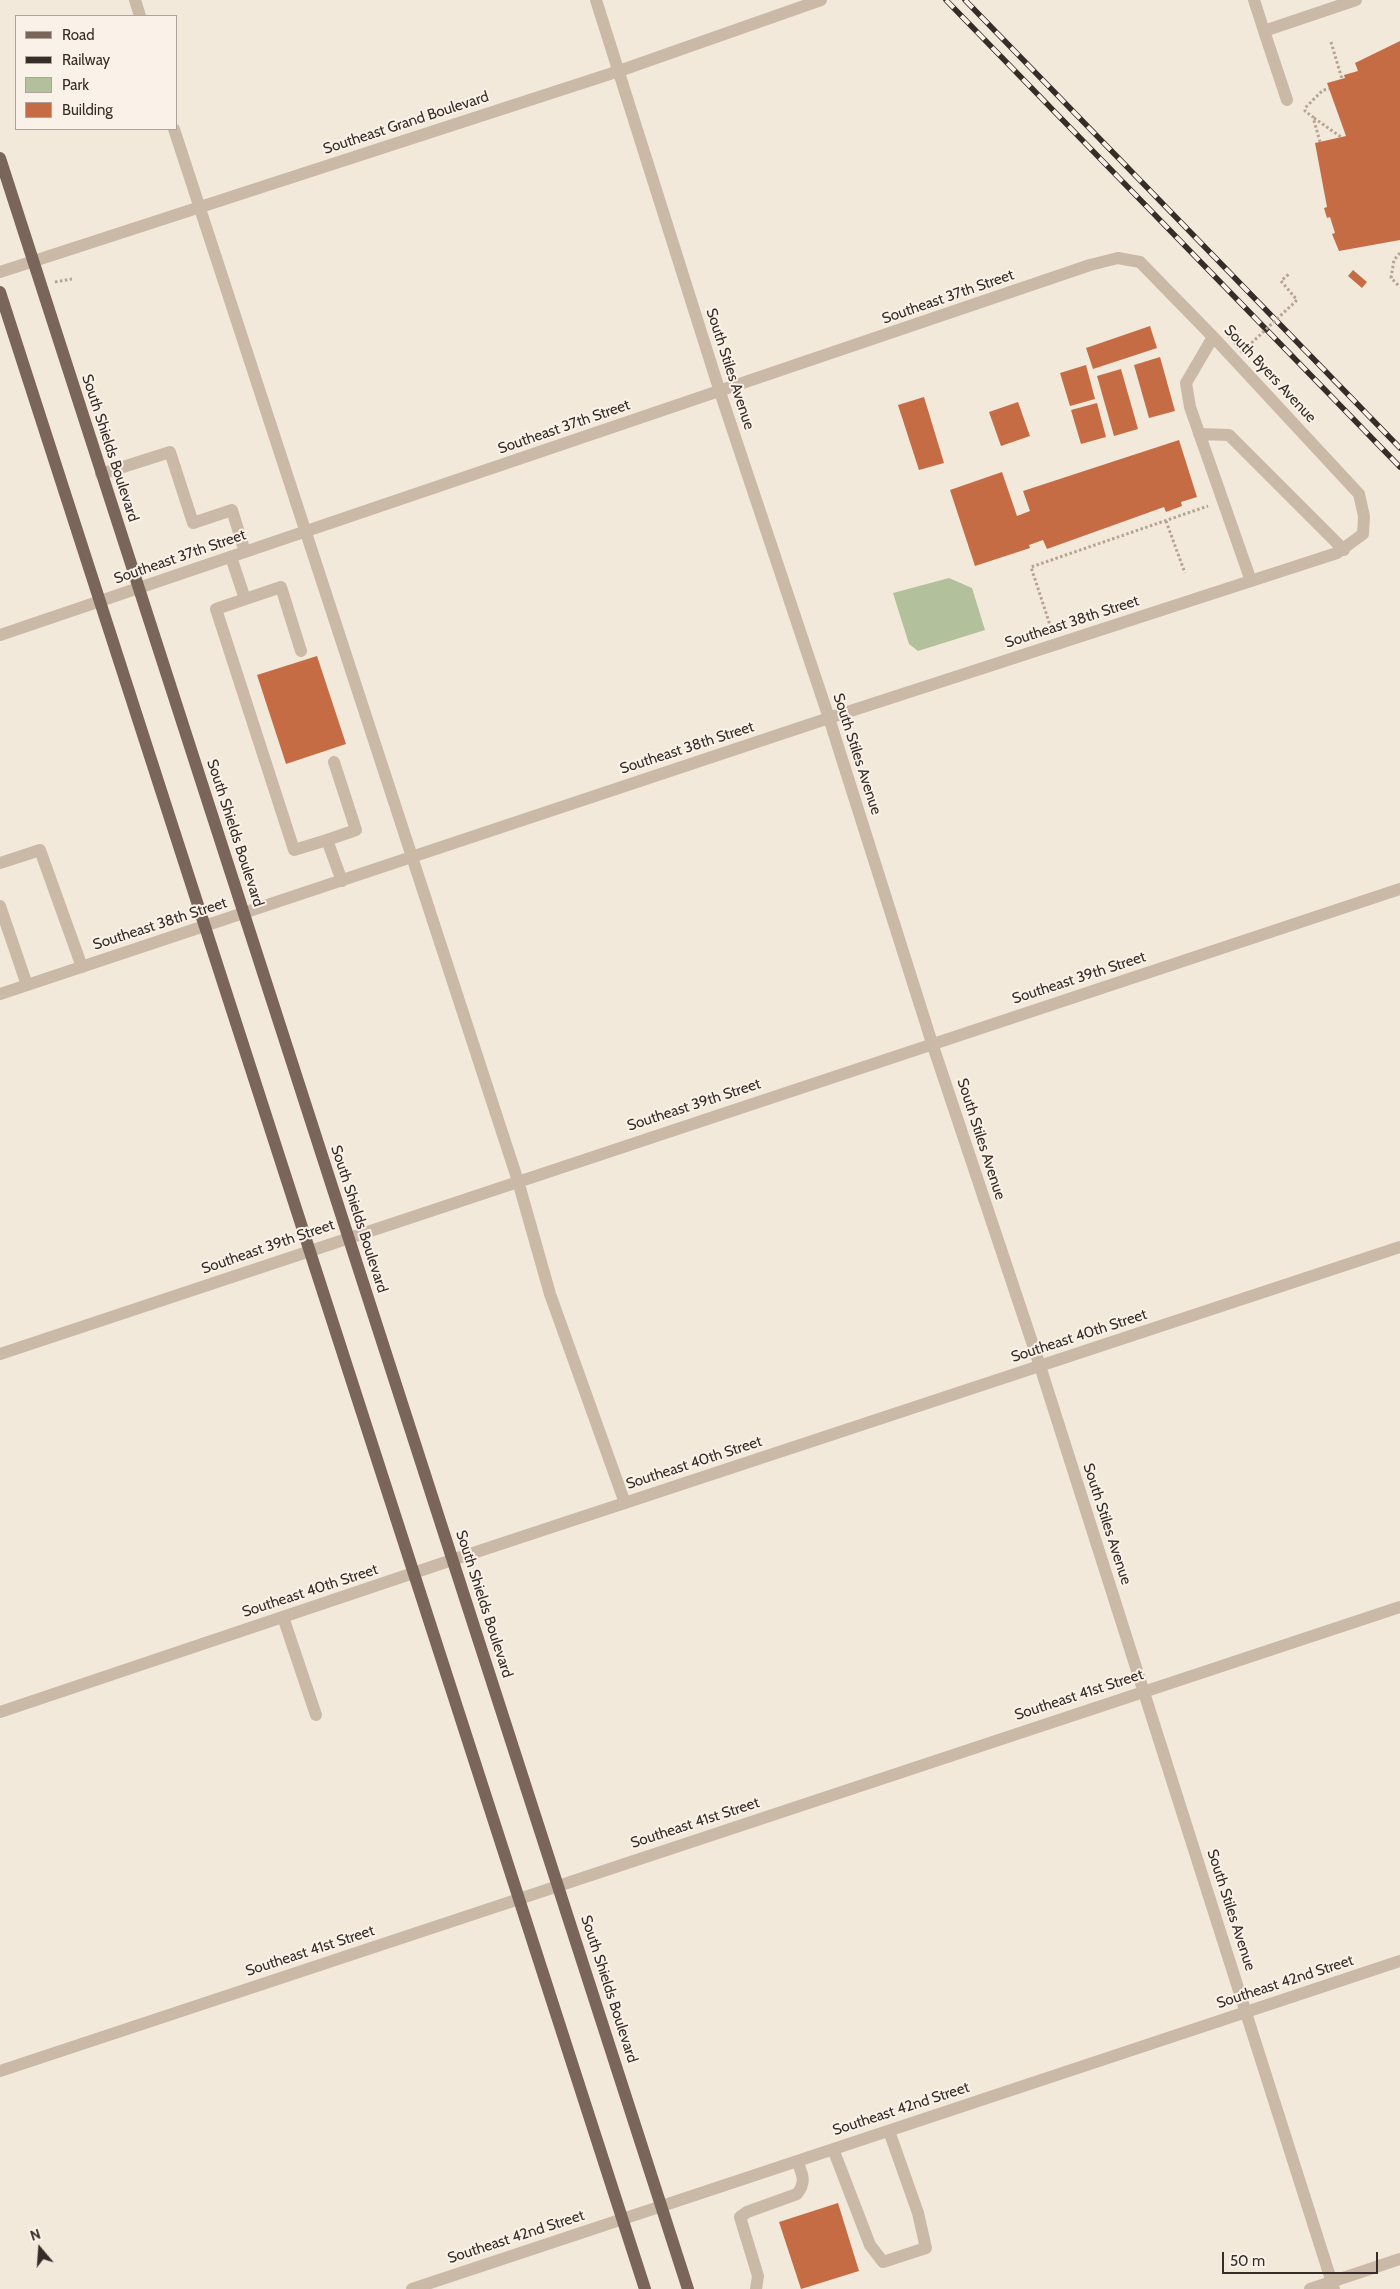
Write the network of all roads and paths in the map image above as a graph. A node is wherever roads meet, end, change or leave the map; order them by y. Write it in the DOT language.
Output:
graph roads {
  1 [pos="135,0"];
  2 [pos="596,0"];
  3 [pos="821,0"];
  4 [pos="1254,0"];
  5 [pos="1356,0"];
  6 [pos="140,15"];
  7 [pos="1264,31"];
  8 [pos="1330,42"];
  9 [pos="619,71"];
  10 [pos="1342,79"];
  11 [pos="1329,89"];
  12 [pos="1287,100"];
  13 [pos="1313,117"];
  14 [pos="174,130"];
  15 [pos="1341,137"];
  16 [pos="1320,142"];
  17 [pos="0,158"];
  18 [pos="200,207"];
  19 [pos="1400,254"];
  20 [pos="33,261"];
  21 [pos="1140,262"];
  22 [pos="0,272"];
  23 [pos="1290,273"];
  24 [pos="1400,287"];
  25 [pos="0,292"];
  26 [pos="1220,338"];
  27 [pos="720,392"];
  28 [pos="1199,434"];
  29 [pos="101,474"];
  30 [pos="1213,504"];
  31 [pos="1364,516"];
  32 [pos="1166,521"];
  33 [pos="307,531"];
  34 [pos="1344,550"];
  35 [pos="245,552"];
  36 [pos="231,557"];
  37 [pos="1186,573"];
  38 [pos="1251,581"];
  39 [pos="139,587"];
  40 [pos="245,599"];
  41 [pos="99,603"];
  42 [pos="1051,629"];
  43 [pos="0,635"];
  44 [pos="301,651"];
  45 [pos="829,718"];
  46 [pos="334,762"];
  47 [pos="327,840"];
  48 [pos="413,857"];
  49 [pos="0,863"];
  50 [pos="342,880"];
  51 [pos="1400,889"];
  52 [pos="0,906"];
  53 [pos="244,914"];
  54 [pos="205,926"];
  55 [pos="82,967"];
  56 [pos="27,985"];
  57 [pos="0,994"];
  58 [pos="932,1043"];
  59 [pos="518,1181"];
  60 [pos="348,1237"];
  61 [pos="1400,1247"];
  62 [pos="310,1251"];
  63 [pos="0,1354"];
  64 [pos="1040,1366"];
  65 [pos="625,1503"];
  66 [pos="452,1560"];
  67 [pos="415,1574"];
  68 [pos="1400,1607"];
  69 [pos="283,1617"];
  70 [pos="1142,1691"];
  71 [pos="0,1712"];
  72 [pos="316,1715"];
  73 [pos="558,1885"];
  74 [pos="520,1899"];
  75 [pos="1400,1961"];
  76 [pos="1248,2012"];
  77 [pos="0,2071"];
  78 [pos="889,2131"];
  79 [pos="833,2149"];
  80 [pos="797,2161"];
  81 [pos="662,2205"];
  82 [pos="622,2219"];
  83 [pos="1400,2259"];
  84 [pos="1333,2285"];
  85 [pos="412,2289"];
  86 [pos="646,2289"];
  87 [pos="688,2289"];
  88 [pos="756,2289"];
  89 [pos="1310,2289"];
  1 -- 6 [label="street"];
  2 -- 9 [label="street, South Stiles Avenue"];
  3 -- 9 [label="street, Southeast Grand Boulevard"];
  4 -- 7 [label="street"];
  5 -- 7 [label="street"];
  7 -- 12 [label="street"];
  8 -- 10 [label="path"];
  9 -- 18 [label="street, Southeast Grand Boulevard"];
  9 -- 27 [label="street, South Stiles Avenue"];
  11 -- 13 [label="path"];
  13 -- 15 [label="path"];
  13 -- 16 [label="path"];
  14 -- 18 [label="street"];
  17 -- 20 [label="main road, South Shields Boulevard"];
  18 -- 20 [label="street, Southeast Grand Boulevard"];
  18 -- 33 [label="street"];
  19 -- 24 [label="path"];
  20 -- 22 [label="street, Southeast Grand Boulevard"];
  20 -- 29 [label="main road, South Shields Boulevard"];
  21 -- 26 [label="street, South Byers Avenue"];
  21 -- 27 [label="street, Southeast 37th Street"];
  23 -- 26 [label="path, bridge"];
  25 -- 41 [label="main road"];
  26 -- 28 [label="street"];
  26 -- 31 [label="street, South Byers Avenue"];
  27 -- 33 [label="street, Southeast 37th Street"];
  27 -- 45 [label="street, South Stiles Avenue"];
  28 -- 34 [label="street"];
  28 -- 38 [label="street"];
  29 -- 35 [label="street"];
  29 -- 39 [label="main road, South Shields Boulevard"];
  30 -- 32 [label="path"];
  31 -- 34 [label="street, Southeast 38th Street"];
  32 -- 37 [label="path"];
  32 -- 42 [label="path"];
  33 -- 35 [label="street, Southeast 37th Street"];
  33 -- 48 [label="street"];
  34 -- 38 [label="street, Southeast 38th Street"];
  35 -- 36 [label="street, Southeast 37th Street"];
  36 -- 39 [label="street, Southeast 37th Street"];
  36 -- 40 [label="street"];
  38 -- 45 [label="street, Southeast 38th Street"];
  39 -- 41 [label="street, Southeast 37th Street"];
  39 -- 53 [label="main road, South Shields Boulevard"];
  40 -- 44 [label="street"];
  40 -- 47 [label="street"];
  41 -- 43 [label="street, Southeast 37th Street"];
  41 -- 54 [label="main road"];
  45 -- 48 [label="street, Southeast 38th Street"];
  45 -- 58 [label="street, South Stiles Avenue"];
  46 -- 47 [label="street"];
  47 -- 50 [label="street"];
  48 -- 50 [label="street, Southeast 38th Street"];
  48 -- 59 [label="street"];
  49 -- 55 [label="street"];
  50 -- 53 [label="street, Southeast 38th Street"];
  51 -- 58 [label="street, Southeast 39th Street"];
  52 -- 56 [label="street"];
  53 -- 54 [label="street, Southeast 38th Street"];
  53 -- 60 [label="main road, South Shields Boulevard"];
  54 -- 55 [label="street, Southeast 38th Street"];
  54 -- 62 [label="main road"];
  55 -- 56 [label="street, Southeast 38th Street"];
  56 -- 57 [label="street, Southeast 38th Street"];
  58 -- 59 [label="street, Southeast 39th Street"];
  58 -- 64 [label="street, South Stiles Avenue"];
  59 -- 60 [label="street, Southeast 39th Street"];
  59 -- 65 [label="street"];
  60 -- 62 [label="street, Southeast 39th Street"];
  60 -- 66 [label="main road, South Shields Boulevard"];
  61 -- 64 [label="street, Southeast 40th Street"];
  62 -- 63 [label="street, Southeast 39th Street"];
  62 -- 67 [label="main road"];
  64 -- 65 [label="street, Southeast 40th Street"];
  64 -- 70 [label="street, South Stiles Avenue"];
  65 -- 66 [label="street, Southeast 40th Street"];
  66 -- 67 [label="street, Southeast 40th Street"];
  66 -- 73 [label="main road, South Shields Boulevard"];
  67 -- 69 [label="street, Southeast 40th Street"];
  67 -- 74 [label="main road"];
  68 -- 70 [label="street, Southeast 41st Street"];
  69 -- 71 [label="street, Southeast 40th Street"];
  69 -- 72 [label="street"];
  70 -- 73 [label="street, Southeast 41st Street"];
  70 -- 76 [label="street, South Stiles Avenue"];
  73 -- 74 [label="street, Southeast 41st Street"];
  73 -- 81 [label="main road, South Shields Boulevard"];
  74 -- 77 [label="street, Southeast 41st Street"];
  74 -- 82 [label="main road"];
  75 -- 76 [label="street, Southeast 42nd Street"];
  76 -- 78 [label="street, Southeast 42nd Street"];
  76 -- 84 [label="street, South Stiles Avenue"];
  78 -- 79 [label="street, Southeast 42nd Street"];
  78 -- 79 [label="street"];
  79 -- 80 [label="street, Southeast 42nd Street"];
  80 -- 81 [label="street, Southeast 42nd Street"];
  80 -- 88 [label="street"];
  81 -- 82 [label="street, Southeast 42nd Street"];
  81 -- 87 [label="main road, South Shields Boulevard"];
  82 -- 85 [label="street, Southeast 42nd Street"];
  82 -- 86 [label="main road"];
  83 -- 84 [label="street"];
  84 -- 89 [label="street"];
}
